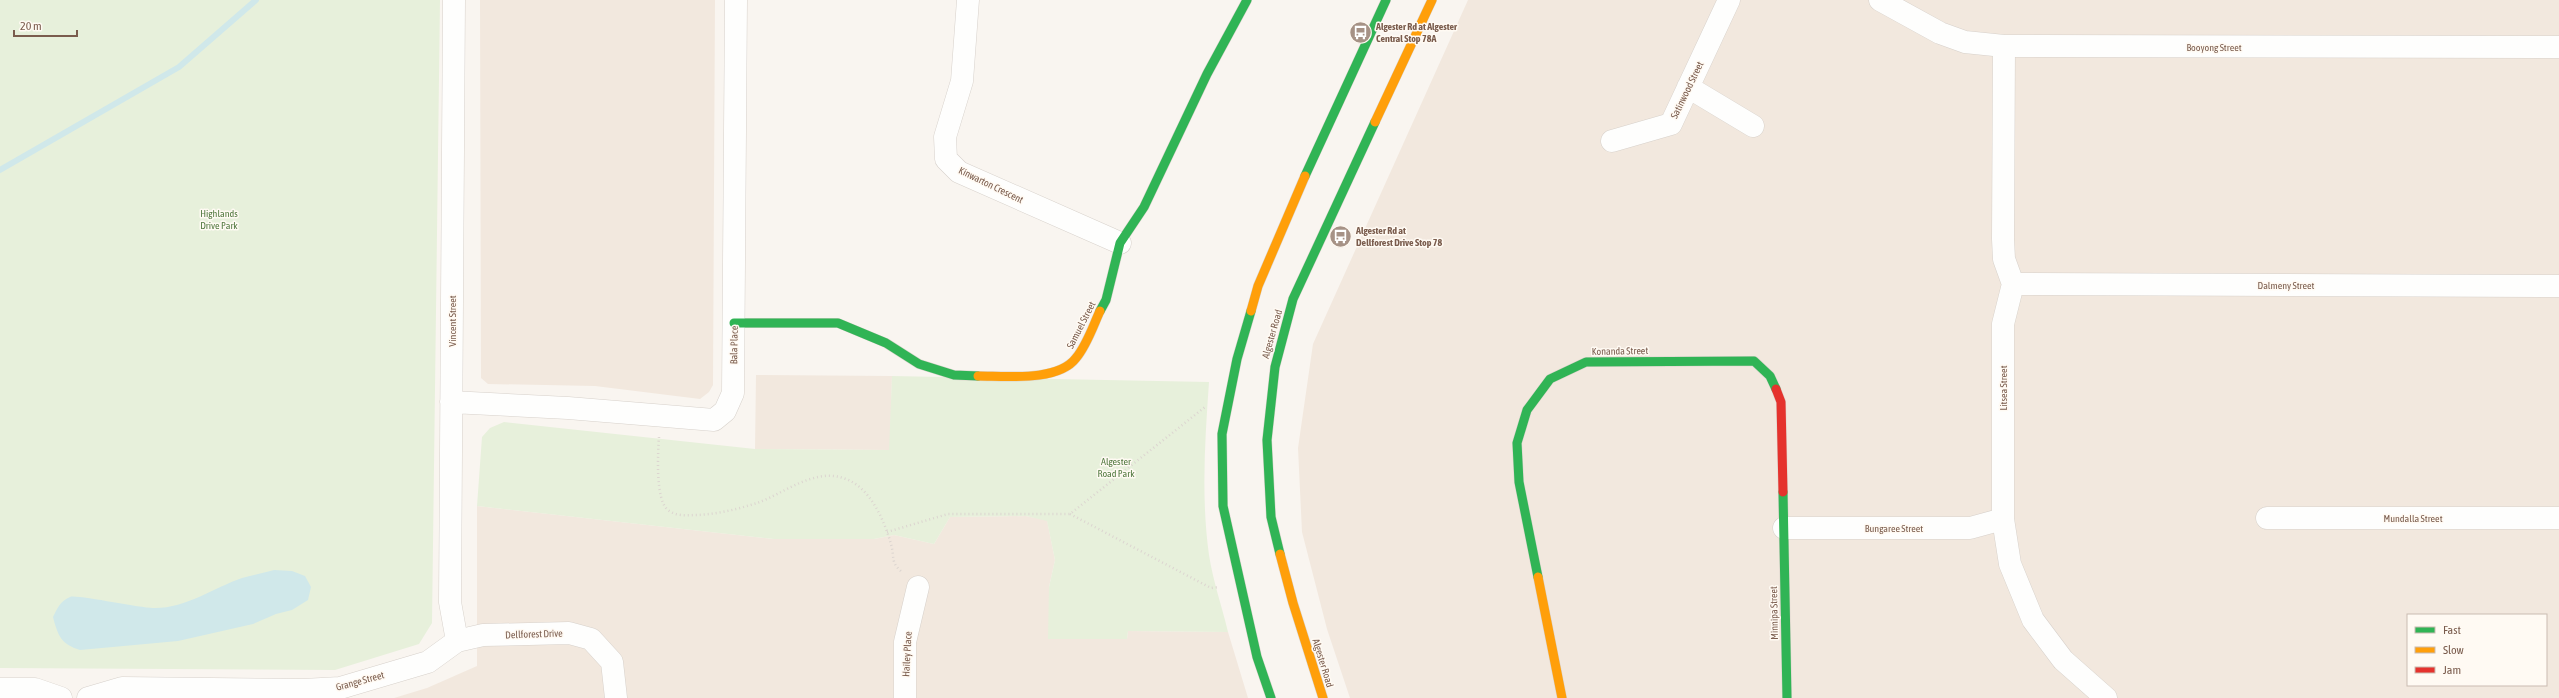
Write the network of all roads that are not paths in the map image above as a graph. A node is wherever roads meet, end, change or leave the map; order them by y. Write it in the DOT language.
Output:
graph roads {
  1 [pos="454,0"];
  2 [pos="736,0"];
  3 [pos="968,0"];
  4 [pos="1247,0"];
  5 [pos="1386,0"];
  6 [pos="1432,0"];
  7 [pos="1729,0"];
  8 [pos="1880,0"];
  9 [pos="2004,46"];
  10 [pos="2559,47"];
  11 [pos="1688,87"];
  12 [pos="1753,126"];
  13 [pos="1612,141"];
  14 [pos="1120,243"];
  15 [pos="2013,284"];
  16 [pos="2559,286"];
  17 [pos="734,323"];
  18 [pos="451,402"];
  19 [pos="2267,518"];
  20 [pos="2559,518"];
  21 [pos="2003,519"];
  22 [pos="1784,528"];
  23 [pos="918,587"];
  24 [pos="457,642"];
  25 [pos="0,689"];
  26 [pos="312,694"];
  27 [pos="61,698"];
  28 [pos="88,698"];
  29 [pos="616,698"];
  30 [pos="905,698"];
  31 [pos="1271,698"];
  32 [pos="1323,698"];
  33 [pos="1562,698"];
  34 [pos="1787,698"];
  35 [pos="2106,698"];
  1 -- 18 [label="street, Vincent Street"];
  2 -- 17 [label="street, Bala Place"];
  3 -- 14 [label="street, Kinwarton Crescent"];
  4 -- 14 [label="street, Samuel Street"];
  5 -- 31 [label="street"];
  6 -- 32 [label="street, Algester Road"];
  7 -- 11 [label="street, Satinwood Street"];
  8 -- 9 [label="street, Booyong Street"];
  9 -- 10 [label="street, Booyong Street"];
  9 -- 15 [label="street"];
  11 -- 12 [label="street"];
  11 -- 13 [label="street, Satinwood Street"];
  14 -- 17 [label="street, Samuel Street"];
  15 -- 16 [label="street, Dalmeny Street"];
  15 -- 21 [label="street, Litsea Street"];
  17 -- 18 [label="street, Bala Place"];
  18 -- 24 [label="street, Vincent Street"];
  19 -- 20 [label="street, Mundalla Street"];
  21 -- 22 [label="street, Bungaree Street"];
  21 -- 35 [label="street, Litsea Street"];
  22 -- 33 [label="street, Konanda Street"];
  22 -- 34 [label="street, Minnipa Street"];
  23 -- 30 [label="street, Hailey Place"];
  24 -- 26 [label="street, Grange Street"];
  24 -- 29 [label="street, Dellforest Drive"];
  25 -- 27 [label="street"];
  26 -- 28 [label="street, Grange Street"];
}
